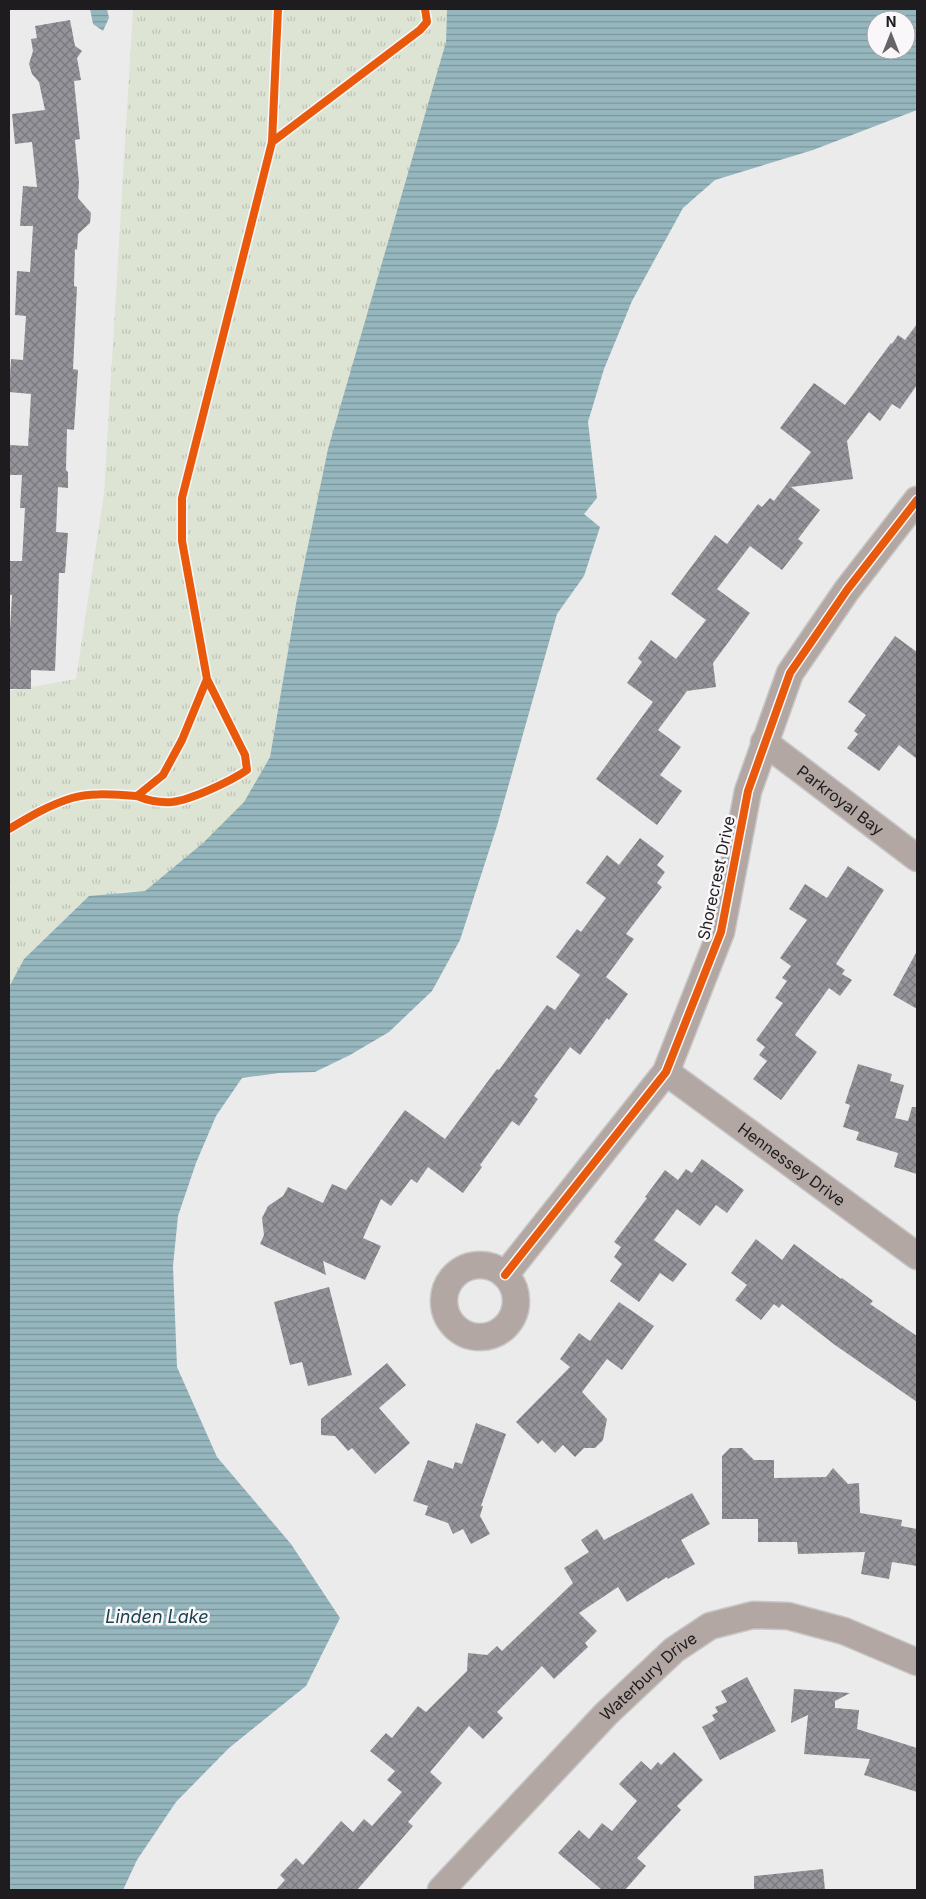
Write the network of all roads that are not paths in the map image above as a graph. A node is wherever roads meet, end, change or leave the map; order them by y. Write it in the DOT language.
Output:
graph roads {
  1 [pos="917,500"];
  2 [pos="764,742"];
  3 [pos="917,858"];
  4 [pos="666,1072"];
  5 [pos="917,1256"];
  6 [pos="505,1275"];
  7 [pos="917,1662"];
  8 [pos="441,1890"];
  1 -- 2 [label="street, Shorecrest Drive"];
  2 -- 3 [label="street, Parkroyal Bay"];
  2 -- 4 [label="street, Shorecrest Drive"];
  4 -- 5 [label="street, Hennessey Drive"];
  4 -- 6 [label="street, Shorecrest Drive"];
  7 -- 8 [label="street, Waterbury Drive"];
}
